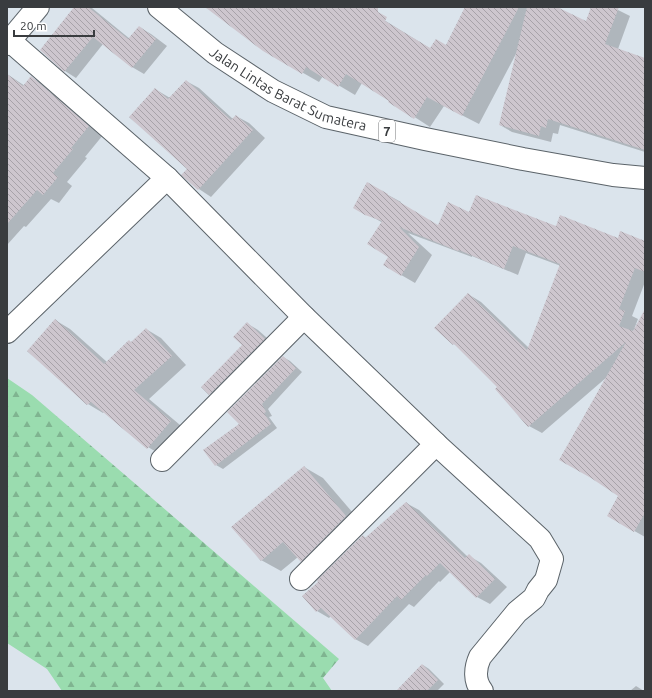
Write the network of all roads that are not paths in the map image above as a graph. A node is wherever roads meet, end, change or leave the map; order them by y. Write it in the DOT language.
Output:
graph roads {
  1 [pos="38,7"];
  2 [pos="159,7"];
  3 [pos="9,42"];
  4 [pos="167,178"];
  5 [pos="645,178"];
  6 [pos="304,317"];
  7 [pos="7,332"];
  8 [pos="436,444"];
  9 [pos="162,460"];
  10 [pos="301,579"];
  11 [pos="482,691"];
  1 -- 3 [label="main road"];
  2 -- 5 [label="main road, Jalan Lintas Barat Sumatera / 7"];
  3 -- 4 [label="main road"];
  4 -- 6 [label="main road"];
  4 -- 7 [label="main road"];
  6 -- 8 [label="main road"];
  6 -- 9 [label="main road"];
  8 -- 10 [label="main road"];
  8 -- 11 [label="main road"];
}
